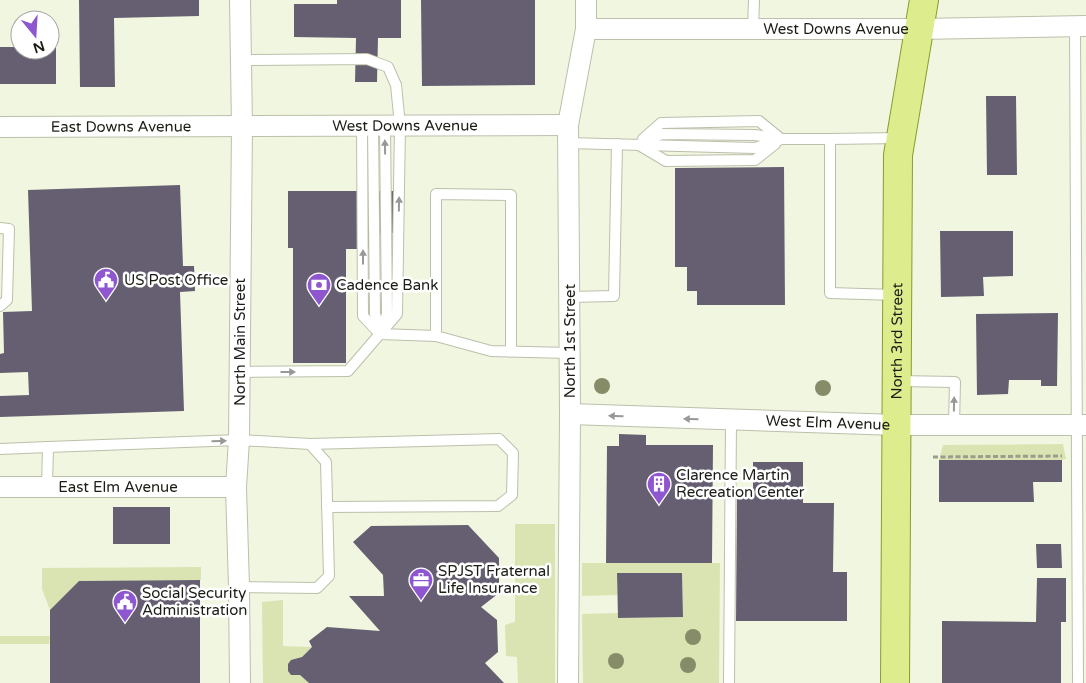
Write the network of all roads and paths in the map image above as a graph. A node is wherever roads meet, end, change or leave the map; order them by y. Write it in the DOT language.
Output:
graph roads {
  1 [pos="240,0"];
  2 [pos="586,0"];
  3 [pos="754,0"];
  4 [pos="924,0"];
  5 [pos="1080,26"];
  6 [pos="586,29"];
  7 [pos="753,29"];
  8 [pos="918,30"];
  9 [pos="241,60"];
  10 [pos="242,126"];
  11 [pos="380,126"];
  12 [pos="0,127"];
  13 [pos="568,134"];
  14 [pos="901,138"];
  15 [pos="782,139"];
  16 [pos="830,139"];
  17 [pos="617,144"];
  18 [pos="638,144"];
  19 [pos="0,228"];
  20 [pos="898,295"];
  21 [pos="569,297"];
  22 [pos="0,306"];
  23 [pos="380,334"];
  24 [pos="436,336"];
  25 [pos="512,352"];
  26 [pos="570,353"];
  27 [pos="240,372"];
  28 [pos="897,381"];
  29 [pos="570,414"];
  30 [pos="731,420"];
  31 [pos="1081,424"];
  32 [pos="897,425"];
  33 [pos="954,425"];
  34 [pos="239,440"];
  35 [pos="310,444"];
  36 [pos="48,447"];
  37 [pos="0,449"];
  38 [pos="1063,456"];
  39 [pos="933,457"];
  40 [pos="0,486"];
  41 [pos="47,486"];
  42 [pos="236,487"];
  43 [pos="327,507"];
  44 [pos="240,586"];
  45 [pos="240,683"];
  46 [pos="568,683"];
  47 [pos="730,683"];
  48 [pos="895,683"];
  49 [pos="1078,683"];
  1 -- 9 [label="street, North Main Street"];
  2 -- 6 [label="street, North 1st Street"];
  3 -- 7 [label="lane"];
  4 -- 8 [label="main road, North 3rd Street"];
  5 -- 8 [label="street, West Downs Avenue"];
  5 -- 31 [label="lane"];
  6 -- 7 [label="street, West Downs Avenue"];
  6 -- 13 [label="street, North 1st Street"];
  7 -- 8 [label="street, West Downs Avenue"];
  8 -- 14 [label="main road, North 3rd Street"];
  9 -- 10 [label="street, North Main Street"];
  9 -- 11 [label="lane"];
  10 -- 11 [label="street, West Downs Avenue"];
  10 -- 12 [label="street, East Downs Avenue"];
  10 -- 27 [label="street, North Main Street"];
  11 -- 13 [label="street, West Downs Avenue"];
  23 -- 11 [label="lane, one-way"];
  23 -- 11 [label="lane, one-way"];
  23 -- 11 [label="lane, one-way"];
  13 -- 17 [label="lane"];
  13 -- 21 [label="street, North 1st Street"];
  14 -- 16 [label="lane"];
  14 -- 20 [label="main road, North 3rd Street"];
  15 -- 16 [label="lane"];
  15 -- 18 [label="lane"];
  15 -- 18 [label="lane"];
  15 -- 18 [label="lane"];
  16 -- 20 [label="lane"];
  17 -- 18 [label="lane"];
  17 -- 21 [label="lane"];
  19 -- 22 [label="lane"];
  20 -- 28 [label="main road, North 3rd Street"];
  21 -- 26 [label="street, North 1st Street"];
  23 -- 24 [label="lane"];
  27 -- 23 [label="lane, one-way"];
  24 -- 25 [label="lane"];
  24 -- 25 [label="lane"];
  25 -- 26 [label="lane"];
  26 -- 29 [label="street, North 1st Street"];
  27 -- 34 [label="street, North Main Street"];
  28 -- 32 [label="main road, North 3rd Street"];
  33 -- 28 [label="lane, one-way"];
  30 -- 29 [label="street, West Elm Avenue, one-way"];
  29 -- 46 [label="street, North 1st Street"];
  30 -- 32 [label="street, West Elm Avenue"];
  30 -- 47 [label="lane"];
  31 -- 33 [label="street, West Elm Avenue"];
  31 -- 49 [label="lane"];
  32 -- 33 [label="street, West Elm Avenue"];
  32 -- 48 [label="main road, North 3rd Street"];
  34 -- 35 [label="lane"];
  36 -- 34 [label="lane, one-way"];
  34 -- 42 [label="street, North Main Street"];
  35 -- 43 [label="lane"];
  35 -- 43 [label="lane"];
  36 -- 37 [label="lane"];
  36 -- 41 [label="lane"];
  38 -- 39 [label="path"];
  40 -- 41 [label="street, East Elm Avenue"];
  41 -- 42 [label="street, East Elm Avenue"];
  42 -- 44 [label="street, North Main Street"];
  43 -- 44 [label="lane"];
  44 -- 45 [label="street, North Main Street"];
}
